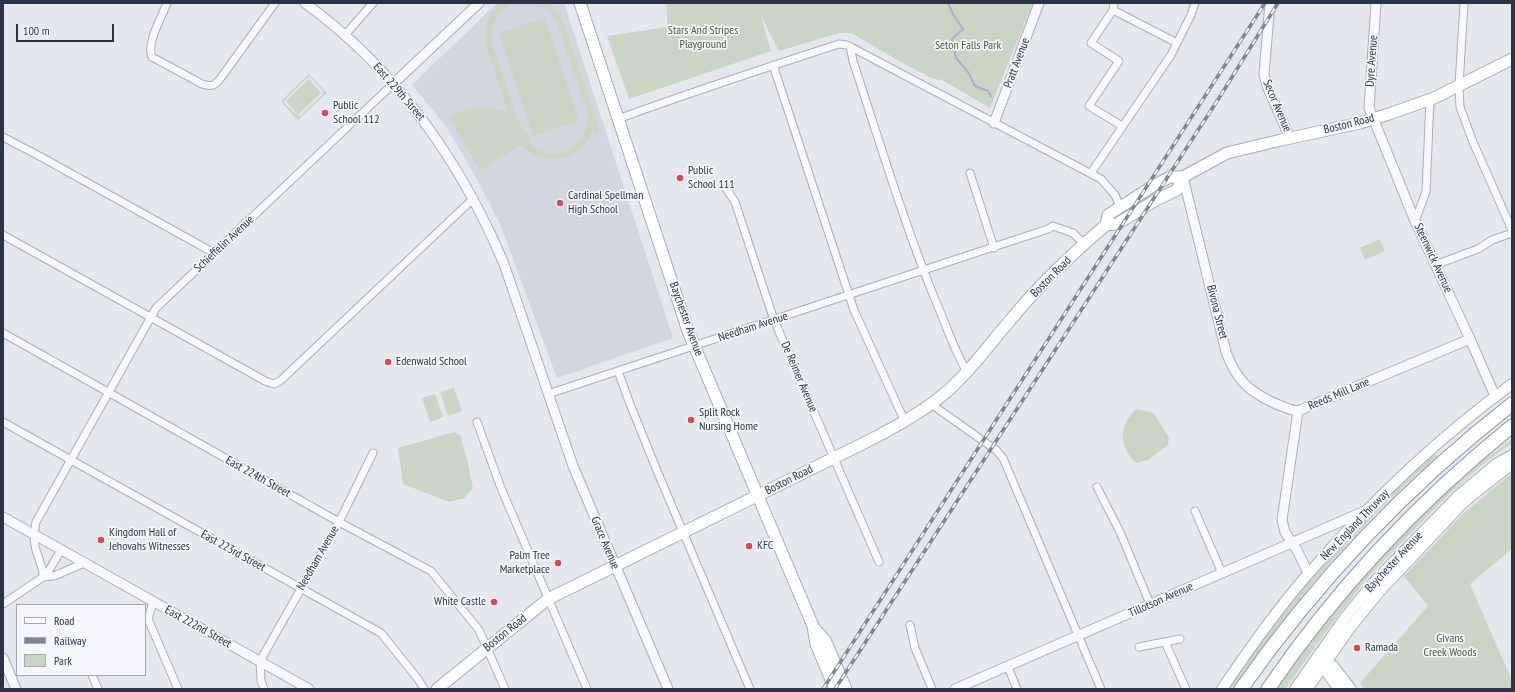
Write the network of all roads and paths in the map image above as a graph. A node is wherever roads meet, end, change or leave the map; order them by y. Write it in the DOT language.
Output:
graph roads {
  1 [pos="168,3"];
  2 [pos="275,3"];
  3 [pos="305,3"];
  4 [pos="373,3"];
  5 [pos="479,3"];
  6 [pos="580,3"];
  7 [pos="1040,3"];
  8 [pos="1195,3"];
  9 [pos="1270,3"];
  10 [pos="1376,3"];
  11 [pos="1464,3"];
  12 [pos="1114,6"];
  13 [pos="345,35"];
  14 [pos="1177,43"];
  15 [pos="850,46"];
  16 [pos="1512,59"];
  17 [pos="773,65"];
  18 [pos="393,84"];
  19 [pos="1459,86"];
  20 [pos="1430,100"];
  21 [pos="618,119"];
  22 [pos="1374,119"];
  23 [pos="994,123"];
  24 [pos="1122,126"];
  25 [pos="3,137"];
  26 [pos="1290,138"];
  27 [pos="970,173"];
  28 [pos="1091,174"];
  29 [pos="1183,177"];
  30 [pos="726,188"];
  31 [pos="474,198"];
  32 [pos="1120,207"];
  33 [pos="1415,221"];
  34 [pos="1106,225"];
  35 [pos="1512,231"];
  36 [pos="3,235"];
  37 [pos="1084,244"];
  38 [pos="994,248"];
  39 [pos="214,253"];
  40 [pos="1435,265"];
  41 [pos="924,271"];
  42 [pos="848,295"];
  43 [pos="150,317"];
  44 [pos="774,320"];
  45 [pos="3,333"];
  46 [pos="1470,339"];
  47 [pos="694,346"];
  48 [pos="618,371"];
  49 [pos="967,372"];
  50 [pos="1512,384"];
  51 [pos="109,392"];
  52 [pos="548,394"];
  53 [pos="1494,396"];
  54 [pos="931,404"];
  55 [pos="1512,404"];
  56 [pos="1298,411"];
  57 [pos="3,422"];
  58 [pos="477,422"];
  59 [pos="905,422"];
  60 [pos="1512,426"];
  61 [pos="373,453"];
  62 [pos="1512,455"];
  63 [pos="834,458"];
  64 [pos="71,460"];
  65 [pos="1512,464"];
  66 [pos="1097,487"];
  67 [pos="759,496"];
  68 [pos="1367,510"];
  69 [pos="1195,511"];
  70 [pos="3,517"];
  71 [pos="339,522"];
  72 [pos="683,533"];
  73 [pos="33,534"];
  74 [pos="1291,543"];
  75 [pos="61,550"];
  76 [pos="879,562"];
  77 [pos="84,563"];
  78 [pos="615,566"];
  79 [pos="1222,573"];
  80 [pos="1308,573"];
  81 [pos="43,577"];
  82 [pos="300,588"];
  83 [pos="548,599"];
  84 [pos="153,602"];
  85 [pos="3,604"];
  86 [pos="1150,604"];
  87 [pos="910,625"];
  88 [pos="813,626"];
  89 [pos="1078,636"];
  90 [pos="1180,639"];
  91 [pos="1165,642"];
  92 [pos="487,648"];
  93 [pos="1139,648"];
  94 [pos="3,658"];
  95 [pos="260,661"];
  96 [pos="1322,662"];
  97 [pos="1008,667"];
  98 [pos="6,672"];
  99 [pos="92,676"];
  100 [pos="16,689"];
  101 [pos="98,689"];
  102 [pos="176,689"];
  103 [pos="264,689"];
  104 [pos="309,689"];
  105 [pos="424,689"];
  106 [pos="437,689"];
  107 [pos="505,689"];
  108 [pos="587,689"];
  109 [pos="668,689"];
  110 [pos="750,689"];
  111 [pos="835,689"];
  112 [pos="846,689"];
  113 [pos="932,689"];
  114 [pos="955,689"];
  115 [pos="1017,689"];
  116 [pos="1102,689"];
  117 [pos="1186,689"];
  118 [pos="1222,689"];
  119 [pos="1241,689"];
  120 [pos="1268,689"];
  121 [pos="1295,689"];
  122 [pos="1307,689"];
  123 [pos="1339,689"];
  124 [pos="1351,689"];
  1 -- 2 [label="street"];
  3 -- 13 [label="street, East 229th Street"];
  4 -- 13 [label="street"];
  5 -- 18 [label="street, Schieffelin Avenue"];
  6 -- 21 [label="main road, Baychester Avenue"];
  7 -- 23 [label="street, Pratt Avenue"];
  8 -- 14 [label="street"];
  9 -- 26 [label="street, Secor Avenue"];
  10 -- 22 [label="street, Dyre Avenue"];
  11 -- 19 [label="street"];
  12 -- 14 [label="street"];
  12 -- 24 [label="street"];
  13 -- 18 [label="street, East 229th Street"];
  14 -- 24 [label="street"];
  15 -- 17 [label="street"];
  15 -- 23 [label="street"];
  15 -- 41 [label="street"];
  16 -- 19 [label="main road, Boston Road"];
  17 -- 21 [label="street"];
  17 -- 42 [label="street"];
  18 -- 31 [label="street, East 229th Street"];
  18 -- 39 [label="street, Schieffelin Avenue"];
  19 -- 20 [label="main road, Boston Road"];
  19 -- 35 [label="street"];
  20 -- 22 [label="main road, Boston Road"];
  20 -- 33 [label="street"];
  21 -- 47 [label="main road, Baychester Avenue"];
  22 -- 26 [label="main road, Boston Road"];
  22 -- 33 [label="street, Steenwick Avenue"];
  23 -- 28 [label="street"];
  24 -- 28 [label="street"];
  25 -- 39 [label="street"];
  26 -- 29 [label="main road, Boston Road"];
  27 -- 38 [label="street"];
  28 -- 32 [label="street"];
  29 -- 32 [label="main road, Boston Road"];
  29 -- 34 [label="main road, Boston Road"];
  29 -- 56 [label="street, Bivona Street"];
  30 -- 44 [label="street, De Reimer Avenue"];
  31 -- 43 [label="street"];
  31 -- 52 [label="street"];
  32 -- 34 [label="main road, Boston Road"];
  33 -- 40 [label="street, Steenwick Avenue"];
  34 -- 37 [label="main road, Boston Road"];
  35 -- 40 [label="street"];
  36 -- 43 [label="street"];
  37 -- 38 [label="street, Needham Avenue"];
  37 -- 49 [label="main road, Boston Road"];
  38 -- 41 [label="street, Needham Avenue"];
  39 -- 43 [label="street, Schieffelin Avenue"];
  40 -- 46 [label="street, Steenwick Avenue"];
  41 -- 42 [label="street, Needham Avenue"];
  41 -- 49 [label="street"];
  42 -- 44 [label="street, Needham Avenue"];
  42 -- 59 [label="street"];
  43 -- 51 [label="street, Schieffelin Avenue"];
  44 -- 47 [label="street, Needham Avenue"];
  44 -- 63 [label="street, De Reimer Avenue"];
  45 -- 51 [label="street, East 224th Street"];
  46 -- 53 [label="street, Steenwick Avenue"];
  46 -- 56 [label="street, Reeds Mill Lane"];
  47 -- 48 [label="street, Needham Avenue"];
  47 -- 67 [label="main road, Baychester Avenue"];
  48 -- 52 [label="street, Needham Avenue"];
  48 -- 72 [label="street"];
  49 -- 54 [label="main road, Boston Road"];
  50 -- 53 [label="main road, New England Thruway"];
  51 -- 64 [label="street, Schieffelin Avenue"];
  51 -- 71 [label="street, East 224th Street"];
  52 -- 78 [label="street, Grace Avenue"];
  53 -- 68 [label="main road, New England Thruway"];
  54 -- 59 [label="main road, Boston Road"];
  54 -- 89 [label="street"];
  55 -- 119 [label="highway, New England Thruway"];
  56 -- 74 [label="street, Reeds Mill Lane"];
  57 -- 64 [label="street, East 223rd Street"];
  58 -- 83 [label="street"];
  59 -- 63 [label="main road, Boston Road"];
  60 -- 120 [label="highway"];
  61 -- 71 [label="street, Needham Avenue"];
  62 -- 96 [label="main road, Baychester Avenue"];
  63 -- 67 [label="main road, Boston Road"];
  63 -- 76 [label="street, De Reimer Avenue"];
  64 -- 73 [label="street, Schieffelin Avenue"];
  64 -- 82 [label="street, East 223rd Street"];
  65 -- 96 [label="main road, Baychester Avenue"];
  66 -- 86 [label="street"];
  67 -- 72 [label="main road, Boston Road"];
  67 -- 88 [label="main road, Baychester Avenue"];
  68 -- 74 [label="street, Tillotson Avenue"];
  68 -- 80 [label="main road, New England Thruway"];
  69 -- 79 [label="street"];
  70 -- 73 [label="street, East 222nd Street"];
  71 -- 82 [label="street, Needham Avenue"];
  71 -- 92 [label="street, East 224th Street"];
  72 -- 78 [label="main road, Boston Road"];
  72 -- 110 [label="street"];
  73 -- 75 [label="street, East 222nd Street"];
  73 -- 81 [label="street"];
  74 -- 79 [label="street, Tillotson Avenue"];
  74 -- 80 [label="street, Reeds Mill Lane"];
  75 -- 77 [label="street, East 222nd Street"];
  75 -- 81 [label="street"];
  77 -- 81 [label="street"];
  77 -- 84 [label="street, East 222nd Street"];
  78 -- 83 [label="main road, Boston Road"];
  78 -- 109 [label="street, Grace Avenue"];
  79 -- 86 [label="street, Tillotson Avenue"];
  80 -- 118 [label="main road, New England Thruway"];
  81 -- 85 [label="street"];
  82 -- 95 [label="street, Needham Avenue"];
  82 -- 105 [label="street, East 223rd Street"];
  83 -- 92 [label="main road, Boston Road"];
  83 -- 108 [label="street"];
  84 -- 95 [label="street, East 222nd Street"];
  84 -- 102 [label="street"];
  86 -- 89 [label="street, Tillotson Avenue"];
  87 -- 113 [label="street"];
  88 -- 111 [label="main road, Baychester Avenue"];
  88 -- 112 [label="main road, Baychester Avenue"];
  89 -- 97 [label="street, Tillotson Avenue"];
  89 -- 116 [label="street"];
  90 -- 91 [label="street"];
  91 -- 93 [label="street"];
  91 -- 117 [label="street"];
  92 -- 106 [label="main road, Boston Road"];
  92 -- 107 [label="street, East 224th Street"];
  94 -- 98 [label="street"];
  95 -- 103 [label="street"];
  95 -- 104 [label="street, East 222nd Street"];
  96 -- 121 [label="main road, Baychester Avenue"];
  96 -- 122 [label="main road, Baychester Avenue"];
  96 -- 123 [label="main road"];
  96 -- 124 [label="main road"];
  97 -- 114 [label="street, Tillotson Avenue"];
  97 -- 115 [label="street"];
  98 -- 100 [label="street"];
  99 -- 101 [label="street"];
}
